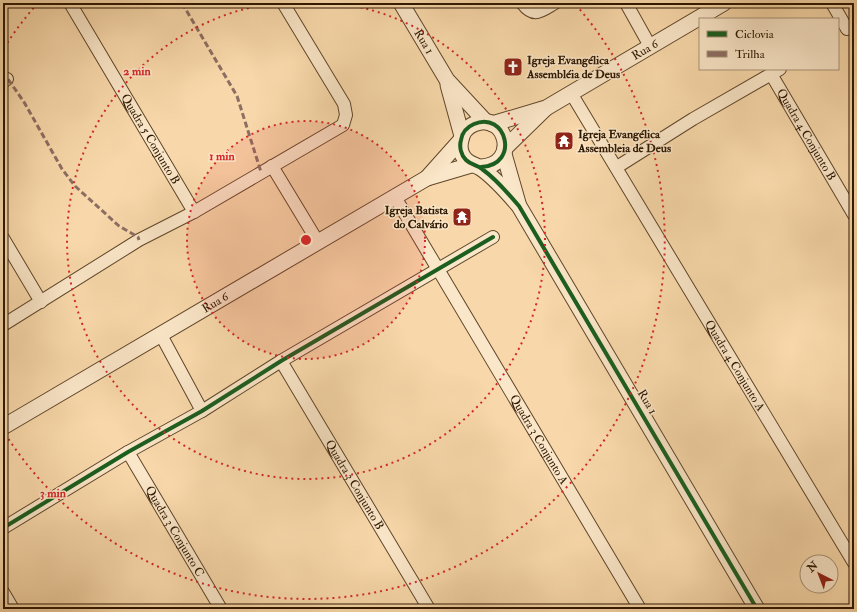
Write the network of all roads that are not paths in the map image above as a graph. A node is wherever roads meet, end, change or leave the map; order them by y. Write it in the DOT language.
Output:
graph roads {
  1 [pos="70,3"];
  2 [pos="283,3"];
  3 [pos="401,3"];
  4 [pos="522,3"];
  5 [pos="555,3"];
  6 [pos="626,3"];
  7 [pos="724,3"];
  8 [pos="832,3"];
  9 [pos="846,29"];
  10 [pos="650,46"];
  11 [pos="776,72"];
  12 [pos="447,80"];
  13 [pos="571,93"];
  14 [pos="546,108"];
  15 [pos="489,123"];
  16 [pos="461,139"];
  17 [pos="505,151"];
  18 [pos="272,166"];
  19 [pos="476,166"];
  20 [pos="617,167"];
  21 [pos="427,178"];
  22 [pos="395,197"];
  23 [pos="519,206"];
  24 [pos="194,212"];
  25 [pos="854,215"];
  26 [pos="493,237"];
  27 [pos="3,238"];
  28 [pos="318,242"];
  29 [pos="438,271"];
  30 [pos="41,302"];
  31 [pos="3,325"];
  32 [pos="161,335"];
  33 [pos="281,361"];
  34 [pos="202,411"];
  35 [pos="4,425"];
  36 [pos="128,452"];
  37 [pos="3,528"];
  38 [pos="854,563"];
  39 [pos="3,592"];
  40 [pos="13,609"];
  41 [pos="221,609"];
  42 [pos="429,609"];
  43 [pos="640,609"];
  44 [pos="757,609"];
  1 -- 24 [label="street, Quadra 5 Conjunto B"];
  2 -- 18 [label="street"];
  3 -- 12 [label="street, Rua 1"];
  4 -- 5 [label="street"];
  6 -- 10 [label="street"];
  7 -- 10 [label="street, Rua 6"];
  8 -- 9 [label="street"];
  10 -- 13 [label="street, Rua 6"];
  11 -- 20 [label="street"];
  11 -- 25 [label="street, Quadra 4 Conjunto B"];
  12 -- 15 [label="street"];
  12 -- 16 [label="street"];
  13 -- 14 [label="street, Rua 6"];
  13 -- 20 [label="street, Quadra 4 Conjunto A"];
  14 -- 15 [label="street, Rua 6"];
  14 -- 17 [label="street, Rua 6"];
  15 -- 16 [label="street"];
  15 -- 17 [label="street"];
  16 -- 19 [label="street"];
  16 -- 21 [label="street, Rua 6"];
  17 -- 19 [label="street"];
  17 -- 23 [label="street"];
  18 -- 24 [label="street"];
  18 -- 28 [label="street"];
  19 -- 21 [label="street, Rua 6"];
  19 -- 23 [label="street"];
  20 -- 38 [label="street, Quadra 4 Conjunto A"];
  21 -- 22 [label="street, Rua 6"];
  22 -- 28 [label="street, Rua 6"];
  22 -- 29 [label="street, Quadra 3 Conjunto A"];
  23 -- 44 [label="street, Rua 1"];
  24 -- 30 [label="street"];
  26 -- 29 [label="street"];
  27 -- 30 [label="street"];
  28 -- 32 [label="street, Rua 6"];
  29 -- 33 [label="street"];
  29 -- 43 [label="street, Quadra 3 Conjunto A"];
  30 -- 31 [label="street"];
  32 -- 34 [label="street"];
  32 -- 35 [label="street, Rua 6"];
  33 -- 34 [label="street"];
  33 -- 42 [label="street, Quadra 3 Conjunto B"];
  34 -- 36 [label="street"];
  36 -- 37 [label="street"];
  36 -- 41 [label="street, Quadra 3 Conjunto C"];
  39 -- 40 [label="street"];
}
